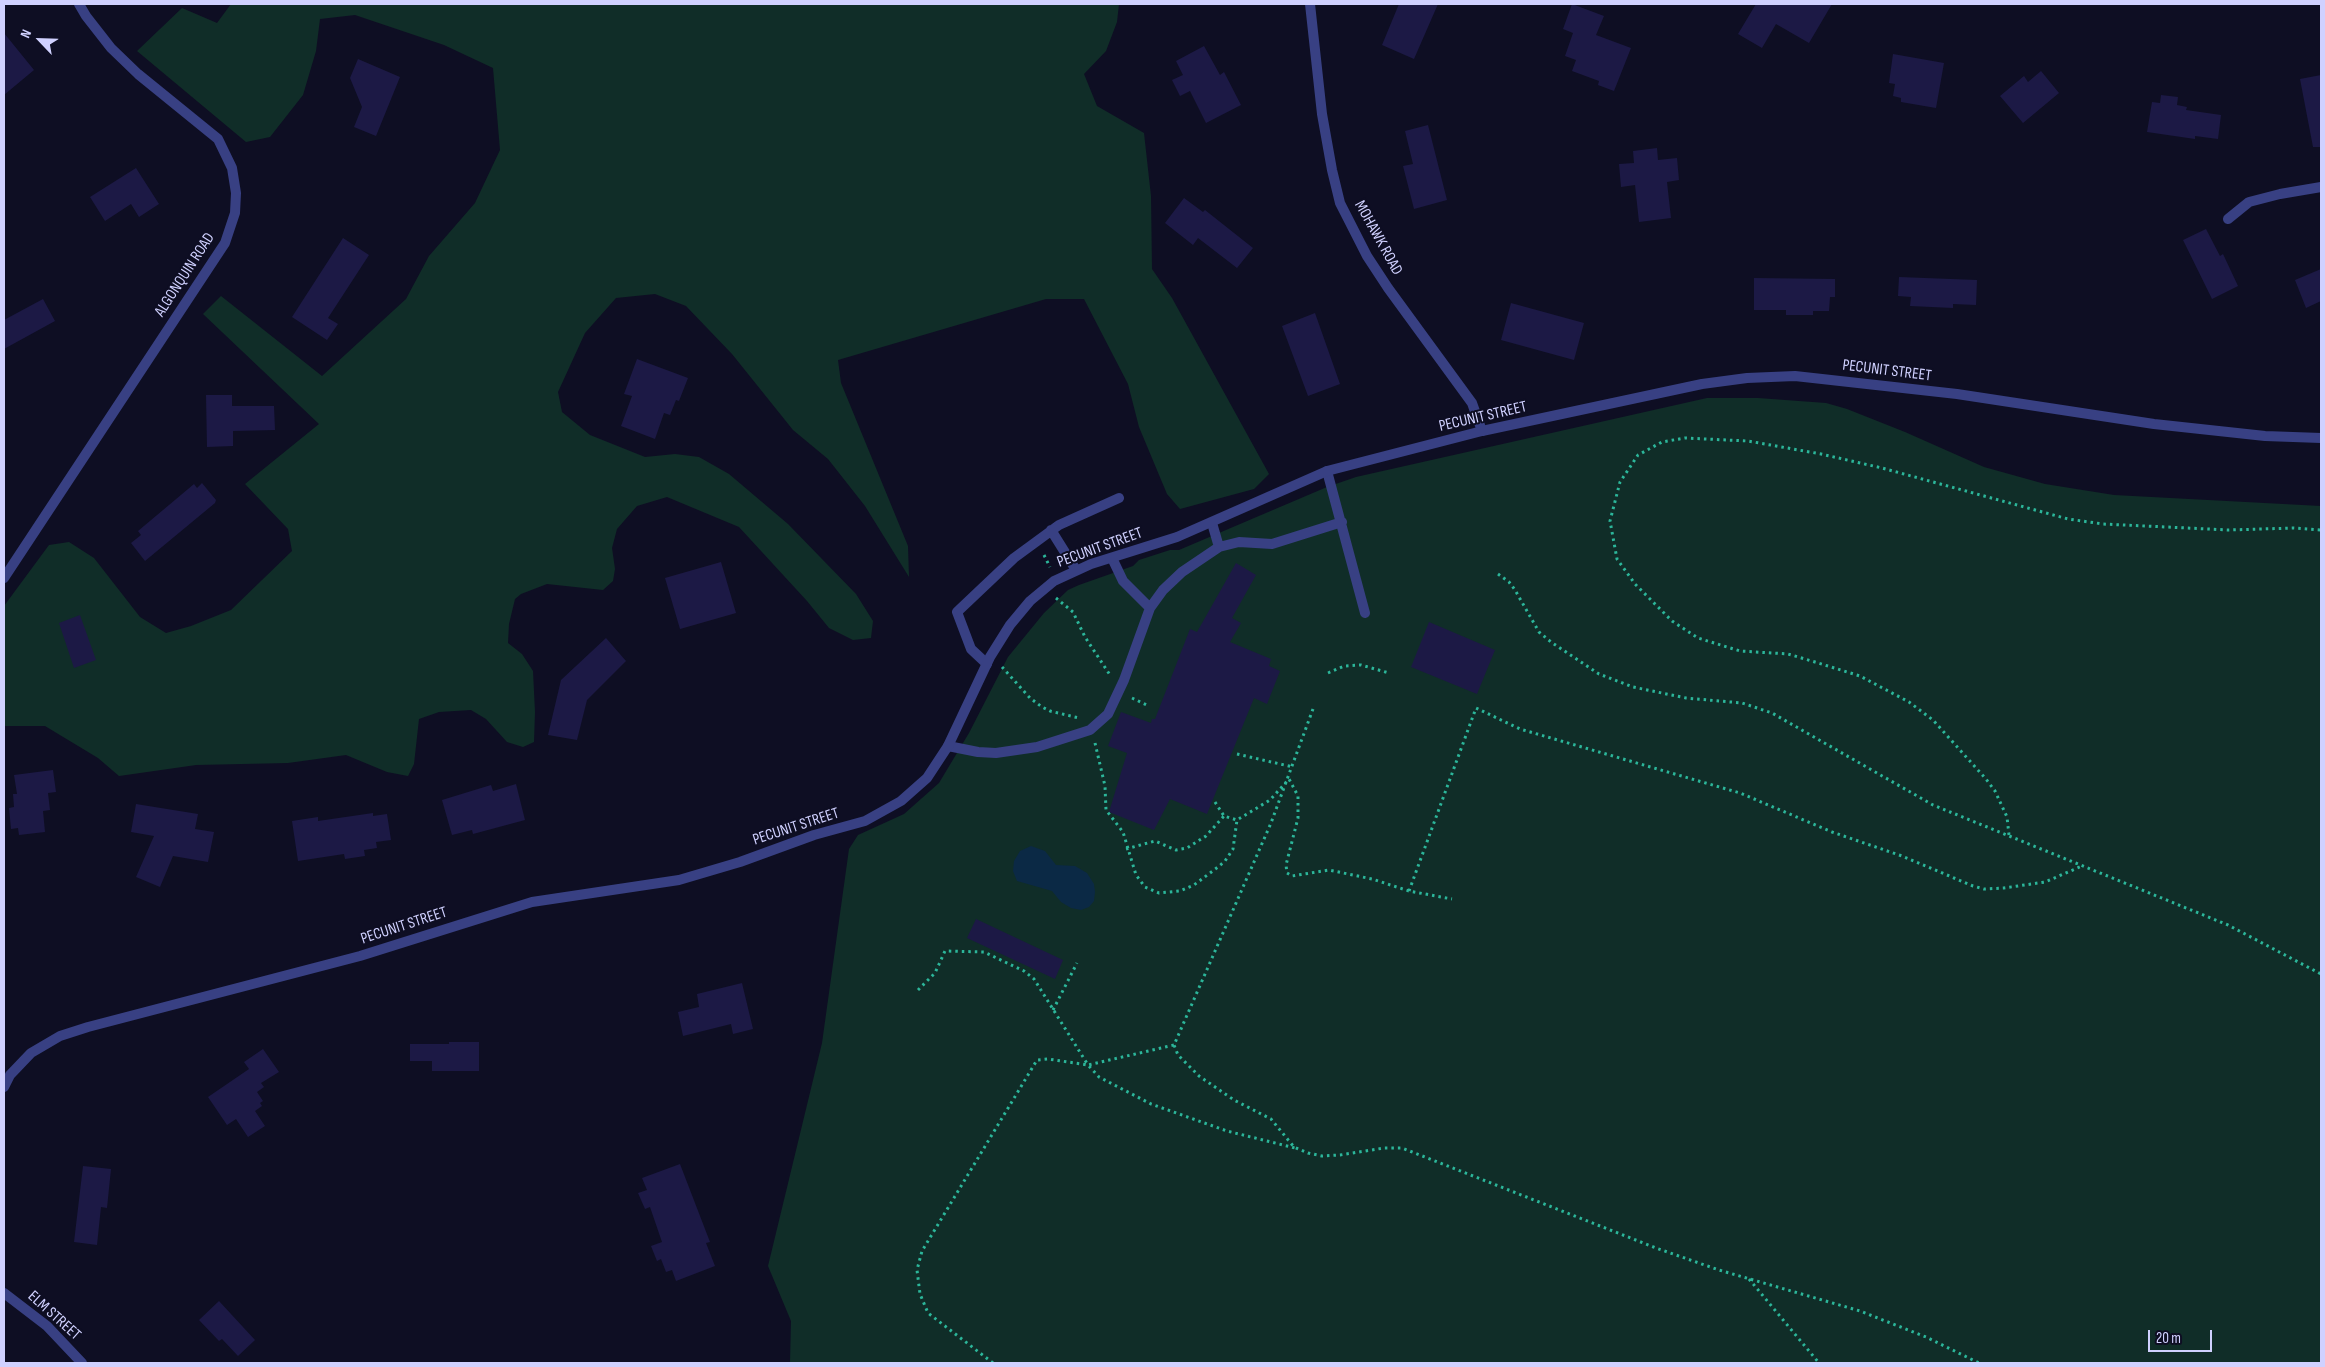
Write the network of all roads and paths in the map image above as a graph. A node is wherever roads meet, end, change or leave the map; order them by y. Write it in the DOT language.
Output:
graph roads {
  1 [pos="80,4"];
  2 [pos="1310,4"];
  3 [pos="2321,187"];
  4 [pos="2228,219"];
  5 [pos="1482,431"];
  6 [pos="2321,438"];
  7 [pos="1327,471"];
  8 [pos="1118,498"];
  9 [pos="1342,522"];
  10 [pos="1212,523"];
  11 [pos="1051,530"];
  12 [pos="2321,530"];
  13 [pos="1034,543"];
  14 [pos="1219,547"];
  15 [pos="1112,558"];
  16 [pos="1076,570"];
  17 [pos="1498,574"];
  18 [pos="4,578"];
  19 [pos="1054,581"];
  20 [pos="1150,608"];
  21 [pos="1365,613"];
  22 [pos="988,661"];
  23 [pos="1328,672"];
  24 [pos="1389,673"];
  25 [pos="1120,688"];
  26 [pos="1149,706"];
  27 [pos="1313,709"];
  28 [pos="1090,730"];
  29 [pos="948,746"];
  30 [pos="1237,754"];
  31 [pos="1294,767"];
  32 [pos="1289,779"];
  33 [pos="1215,802"];
  34 [pos="1224,816"];
  35 [pos="1237,820"];
  36 [pos="2009,835"];
  37 [pos="1127,848"];
  38 [pos="2082,866"];
  39 [pos="1409,891"];
  40 [pos="1452,899"];
  41 [pos="1078,963"];
  42 [pos="2321,974"];
  43 [pos="918,990"];
  44 [pos="1053,1010"];
  45 [pos="1174,1046"];
  46 [pos="1088,1065"];
  47 [pos="4,1087"];
  48 [pos="1296,1148"];
  49 [pos="1749,1279"];
  50 [pos="4,1293"];
  51 [pos="82,1363"];
  52 [pos="993,1363"];
  53 [pos="1819,1363"];
  54 [pos="1979,1363"];
  1 -- 18 [label="street, ALGONQUIN ROAD"];
  2 -- 5 [label="street, MOHAWK ROAD"];
  3 -- 4 [label="street"];
  5 -- 6 [label="street, PECUNIT STREET"];
  5 -- 7 [label="street, PECUNIT STREET"];
  7 -- 9 [label="street"];
  7 -- 10 [label="street, PECUNIT STREET"];
  8 -- 11 [label="street"];
  9 -- 14 [label="street"];
  9 -- 21 [label="street"];
  10 -- 14 [label="street"];
  10 -- 15 [label="street, PECUNIT STREET"];
  11 -- 13 [label="street"];
  11 -- 16 [label="street"];
  12 -- 36 [label="path"];
  13 -- 19 [label="path"];
  13 -- 22 [label="street"];
  14 -- 20 [label="street"];
  15 -- 16 [label="street, PECUNIT STREET"];
  15 -- 20 [label="street"];
  16 -- 19 [label="street, PECUNIT STREET"];
  17 -- 36 [label="path"];
  19 -- 22 [label="street, PECUNIT STREET"];
  19 -- 25 [label="path"];
  20 -- 25 [label="street"];
  22 -- 28 [label="path"];
  22 -- 29 [label="street, PECUNIT STREET"];
  23 -- 24 [label="path"];
  25 -- 26 [label="path"];
  25 -- 28 [label="street"];
  27 -- 31 [label="path"];
  28 -- 29 [label="street"];
  28 -- 37 [label="path"];
  29 -- 47 [label="street, PECUNIT STREET"];
  30 -- 31 [label="path"];
  31 -- 32 [label="path"];
  32 -- 35 [label="path"];
  32 -- 39 [label="path"];
  32 -- 45 [label="path"];
  33 -- 34 [label="path"];
  34 -- 35 [label="path"];
  34 -- 37 [label="path"];
  35 -- 37 [label="path"];
  36 -- 38 [label="path"];
  38 -- 39 [label="path"];
  38 -- 42 [label="path"];
  39 -- 40 [label="path"];
  41 -- 44 [label="path"];
  43 -- 44 [label="path"];
  44 -- 46 [label="path"];
  45 -- 46 [label="path"];
  45 -- 48 [label="path"];
  46 -- 48 [label="path"];
  46 -- 52 [label="path"];
  48 -- 49 [label="path"];
  49 -- 53 [label="path"];
  49 -- 54 [label="path"];
  50 -- 51 [label="street, ELM STREET"];
}
